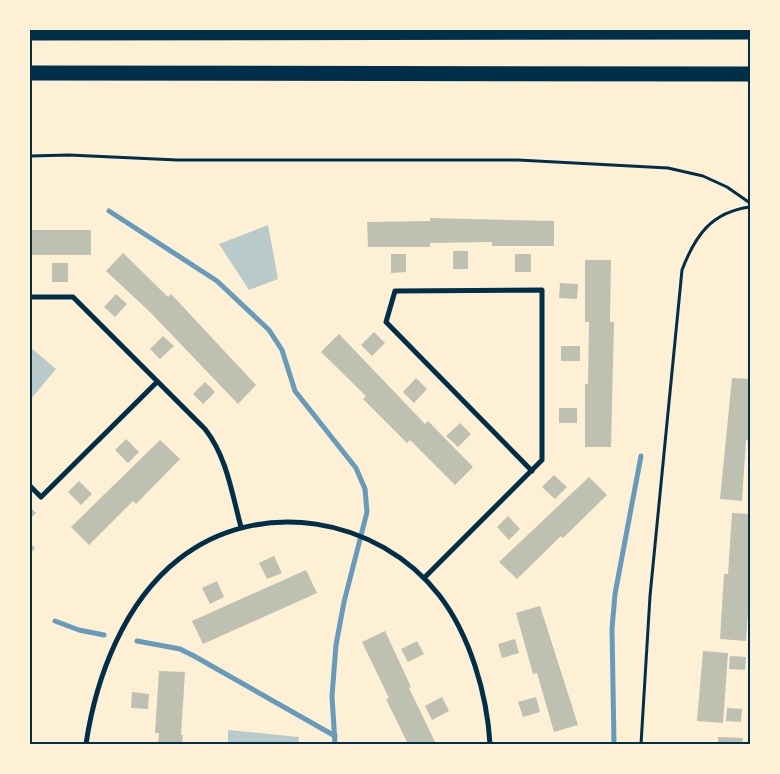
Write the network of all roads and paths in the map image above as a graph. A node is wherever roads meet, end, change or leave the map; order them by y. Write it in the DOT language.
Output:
graph roads {
  1 [pos="750,32"];
  2 [pos="30,33"];
  3 [pos="30,73"];
  4 [pos="750,74"];
  5 [pos="30,156"];
  6 [pos="750,203"];
  7 [pos="750,207"];
  8 [pos="30,297"];
  9 [pos="157,382"];
  10 [pos="532,471"];
  11 [pos="30,486"];
  12 [pos="241,527"];
  13 [pos="424,578"];
  14 [pos="86,744"];
  15 [pos="490,744"];
  16 [pos="641,744"];
  1 -- 2 [label="highway"];
  3 -- 4 [label="highway"];
  5 -- 6 [label="path"];
  7 -- 16 [label="path"];
  8 -- 9 [label="street"];
  9 -- 11 [label="street"];
  9 -- 12 [label="street"];
  10 -- 10 [label="street"];
  10 -- 13 [label="street"];
  12 -- 13 [label="street"];
  12 -- 14 [label="street"];
  13 -- 15 [label="street"];
}
